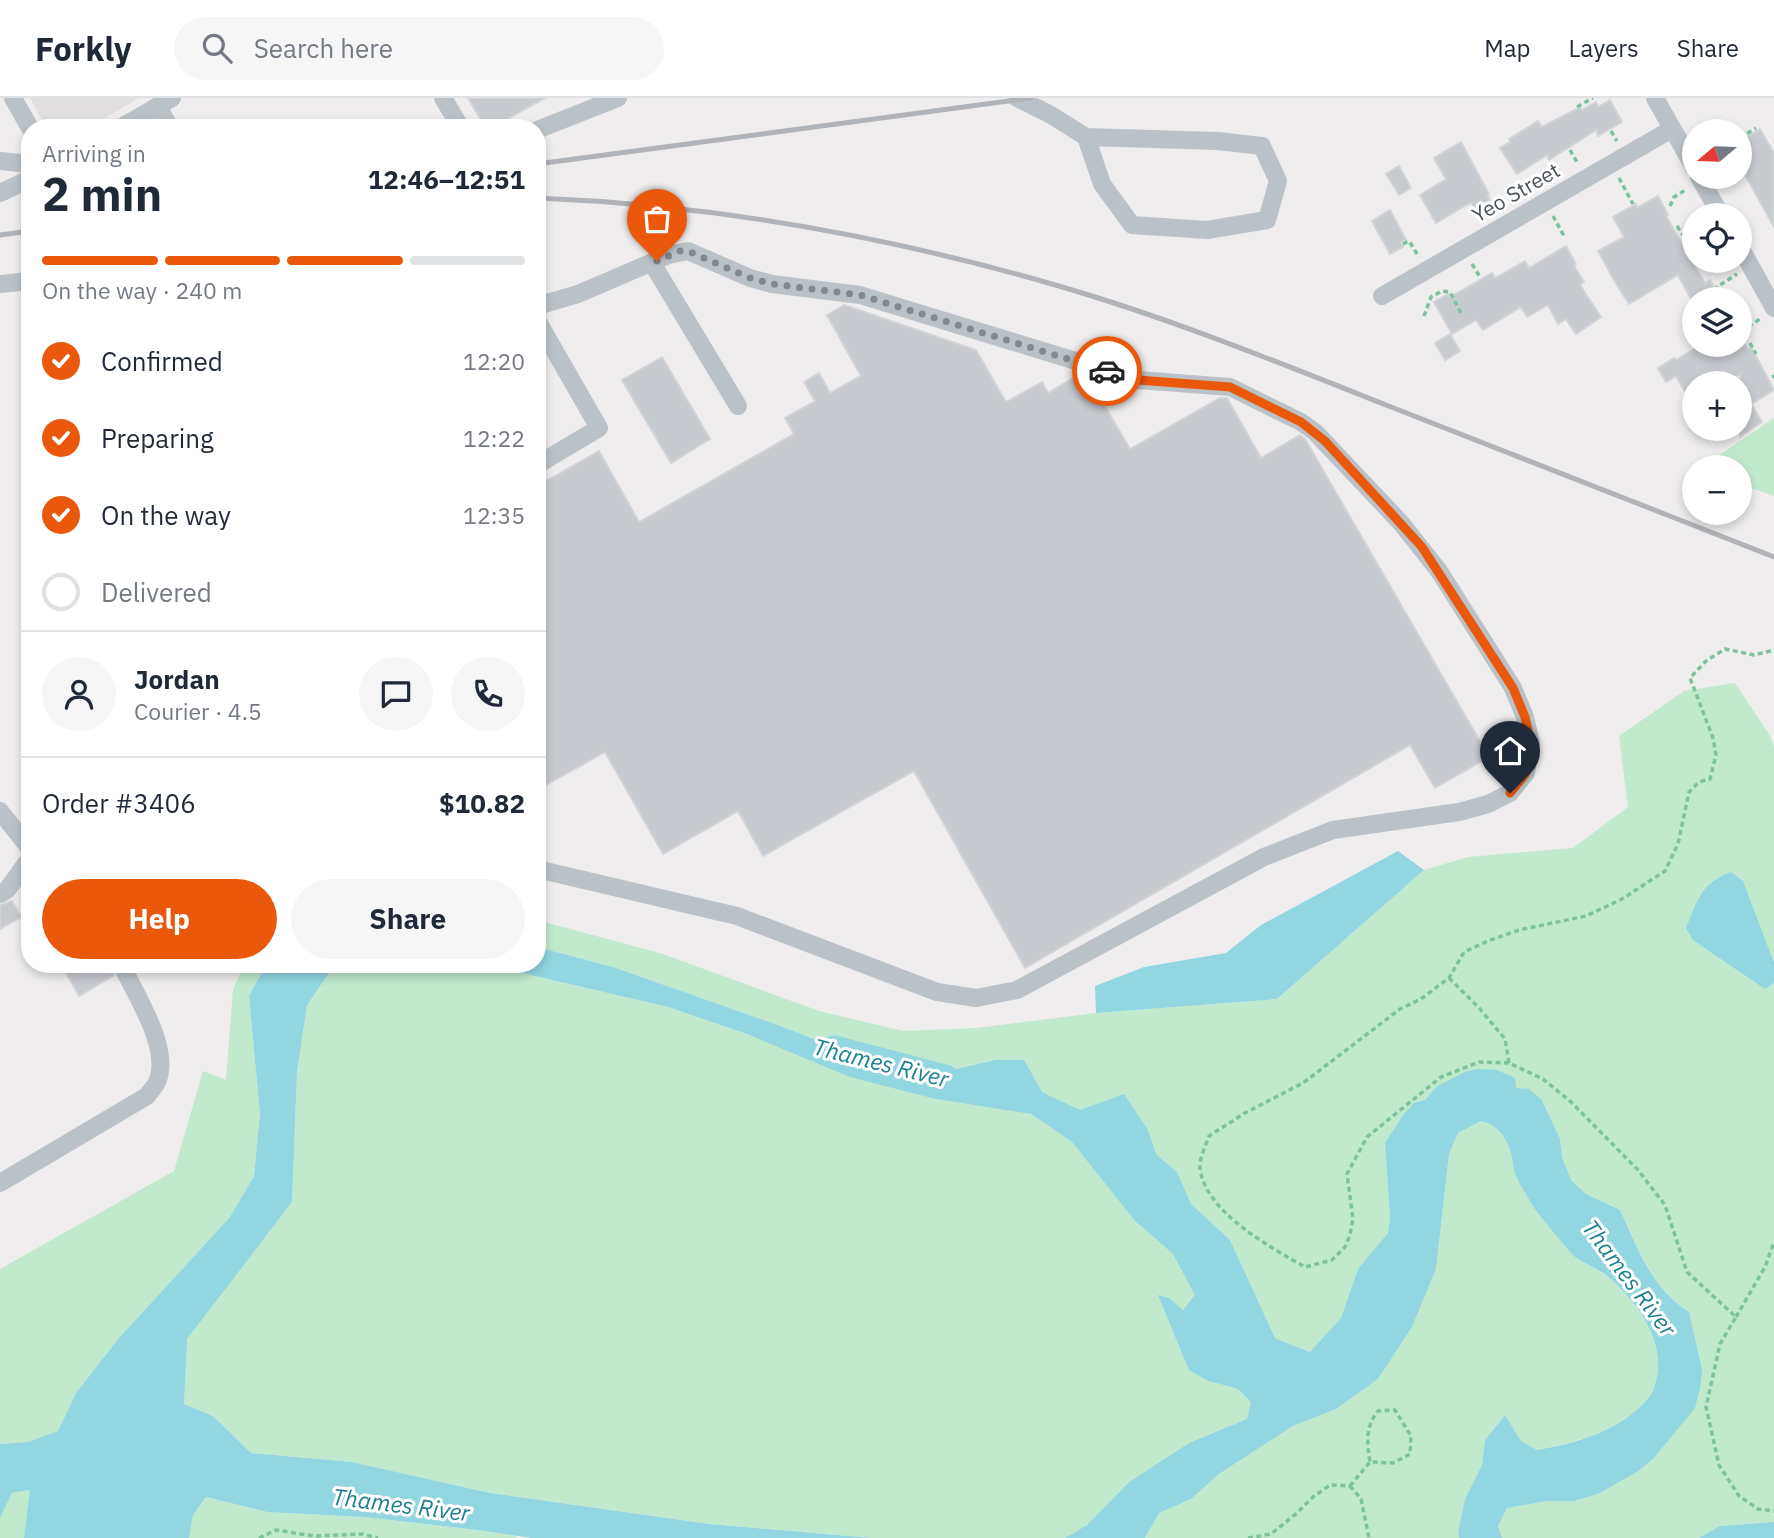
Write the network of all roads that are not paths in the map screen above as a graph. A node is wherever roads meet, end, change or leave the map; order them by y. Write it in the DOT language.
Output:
graph roads {
  1 [pos="13,98"];
  2 [pos="443,98"];
  3 [pos="618,98"];
  4 [pos="1017,98"];
  5 [pos="1655,98"];
  6 [pos="165,102"];
  7 [pos="25,119"];
  8 [pos="136,119"];
  9 [pos="456,119"];
  10 [pos="546,126"];
  11 [pos="1672,129"];
  12 [pos="1086,137"];
  13 [pos="1682,146"];
  14 [pos="0,161"];
  15 [pos="21,163"];
  16 [pos="21,183"];
  17 [pos="1701,189"];
  18 [pos="0,193"];
  19 [pos="1712,203"];
  20 [pos="652,263"];
  21 [pos="1752,273"];
  22 [pos="21,282"];
  23 [pos="0,284"];
  24 [pos="1382,296"];
  25 [pos="546,303"];
  26 [pos="1769,312"];
  27 [pos="546,335"];
  28 [pos="738,406"];
  29 [pos="546,460"];
  30 [pos="0,811"];
  31 [pos="21,838"];
  32 [pos="21,870"];
  33 [pos="546,871"];
  34 [pos="0,894"];
  35 [pos="125,973"];
  36 [pos="0,1183"];
  1 -- 7 [label="street"];
  2 -- 9 [label="street"];
  3 -- 10 [label="street"];
  4 -- 12 [label="street"];
  5 -- 11 [label="street"];
  6 -- 8 [label="street"];
  11 -- 13 [label="street"];
  11 -- 24 [label="street, Yeo Street"];
  12 -- 12 [label="street"];
  14 -- 15 [label="street"];
  16 -- 18 [label="street"];
  17 -- 19 [label="street"];
  20 -- 25 [label="street"];
  20 -- 28 [label="street"];
  20 -- 33 [label="street"];
  21 -- 26 [label="street"];
  22 -- 23 [label="street"];
  27 -- 29 [label="street"];
  30 -- 31 [label="street"];
  32 -- 34 [label="street"];
  35 -- 36 [label="street"];
}
